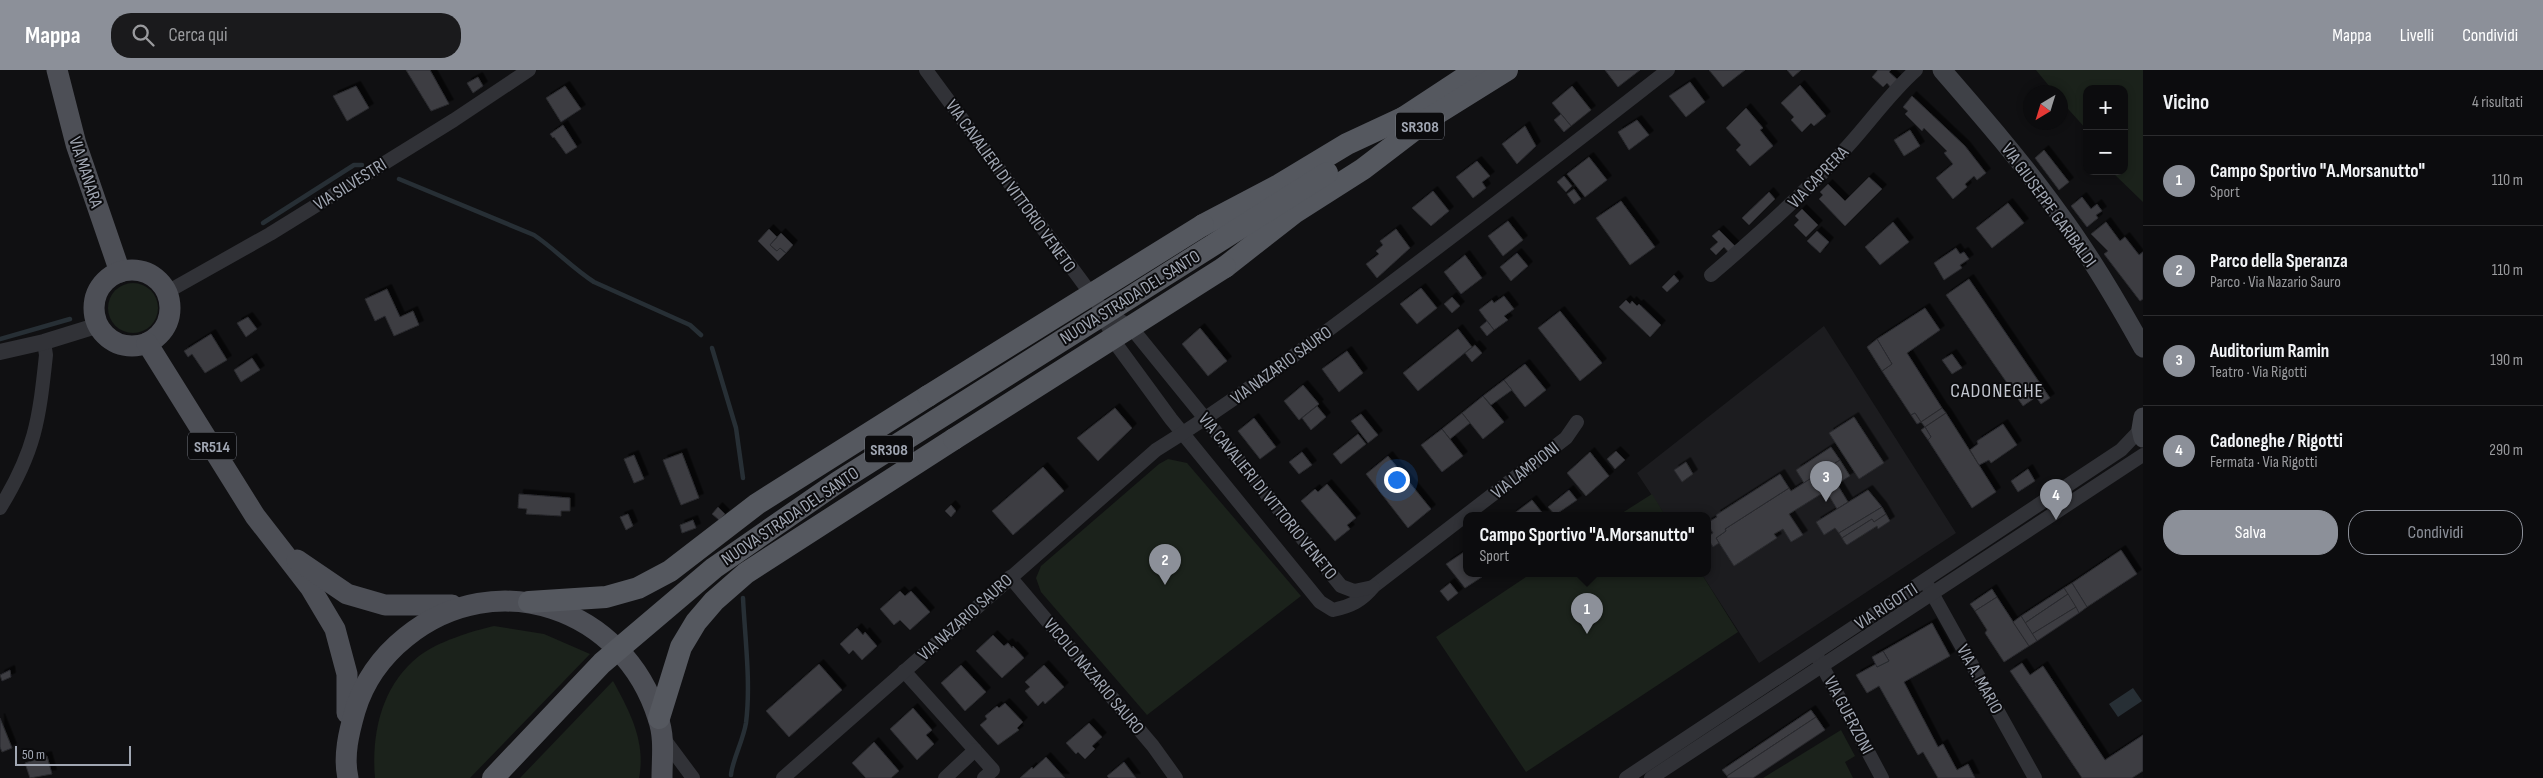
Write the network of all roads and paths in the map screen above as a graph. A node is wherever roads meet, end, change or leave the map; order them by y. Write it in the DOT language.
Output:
graph roads {
  1 [pos="57,70"];
  2 [pos="529,70"];
  3 [pos="926,70"];
  4 [pos="1476,70"];
  5 [pos="1507,70"];
  6 [pos="1668,70"];
  7 [pos="1916,70"];
  8 [pos="1942,70"];
  9 [pos="1412,122"];
  10 [pos="120,272"];
  11 [pos="1711,274"];
  12 [pos="167,292"];
  13 [pos="1097,302"];
  14 [pos="99,325"];
  15 [pos="44,342"];
  16 [pos="147,343"];
  17 [pos="2143,348"];
  18 [pos="0,352"];
  19 [pos="1205,420"];
  20 [pos="1577,422"];
  21 [pos="2142,428"];
  22 [pos="1182,434"];
  23 [pos="2143,455"];
  24 [pos="0,508"];
  25 [pos="1470,512"];
  26 [pos="1463,517"];
  27 [pos="280,547"];
  28 [pos="1010,577"];
  29 [pos="1374,586"];
  30 [pos="1928,587"];
  31 [pos="529,602"];
  32 [pos="467,605"];
  33 [pos="1815,654"];
  34 [pos="1823,666"];
  35 [pos="904,671"];
  36 [pos="661,728"];
  37 [pos="348,736"];
  38 [pos="975,750"];
  39 [pos="348,778"];
  40 [pos="493,778"];
  41 [pos="662,778"];
  42 [pos="693,778"];
  43 [pos="783,778"];
  44 [pos="945,778"];
  45 [pos="984,778"];
  46 [pos="1176,778"];
  47 [pos="1626,778"];
  48 [pos="1652,778"];
  49 [pos="1882,778"];
  50 [pos="2035,778"];
  1 -- 10 [label="main road, VIA MANARA"];
  2 -- 12 [label="street, VIA SILVESTRI"];
  3 -- 13 [label="street, VIA CAVALIERI DI VITTORIO VENETO"];
  4 -- 9 [label="highway, NUOVA STRADA DEL SANTO / SR308"];
  5 -- 9 [label="highway, NUOVA STRADA DEL SANTO / SR308"];
  6 -- 19 [label="street, VIA NAZARIO SAURO"];
  7 -- 11 [label="street, VIA CAPRERA"];
  8 -- 17 [label="main road, VIA GIUSEPPE GARIBALDI"];
  9 -- 31 [label="highway, bridge"];
  9 -- 36 [label="highway, bridge"];
  9 -- 40 [label="highway, NUOVA STRADA DEL SANTO / SR308, bridge"];
  10 -- 12 [label="main road"];
  10 -- 14 [label="main road"];
  12 -- 16 [label="main road"];
  13 -- 19 [label="street, VIA CAVALIERI DI VITTORIO VENETO"];
  13 -- 22 [label="street, VIA CAVALIERI DI VITTORIO VENETO"];
  14 -- 15 [label="street"];
  14 -- 16 [label="main road"];
  15 -- 18 [label="street"];
  15 -- 24 [label="street"];
  16 -- 27 [label="main road, SR514"];
  19 -- 22 [label="street, VIA NAZARIO SAURO"];
  19 -- 29 [label="street, VIA CAVALIERI DI VITTORIO VENETO"];
  20 -- 25 [label="street, VIA LAMPIONI"];
  21 -- 30 [label="street, VIA RIGOTTI"];
  22 -- 28 [label="street, VIA NAZARIO SAURO"];
  22 -- 29 [label="street, VIA CAVALIERI DI VITTORIO VENETO"];
  23 -- 30 [label="street, VIA RIGOTTI"];
  26 -- 29 [label="street, VIA LAMPIONI"];
  27 -- 32 [label="main road, SR514"];
  27 -- 37 [label="main road, SR514"];
  28 -- 35 [label="street, VIA NAZARIO SAURO"];
  28 -- 46 [label="street, VICOLO NAZARIO SAURO"];
  30 -- 33 [label="street, VIA RIGOTTI"];
  30 -- 34 [label="street, VIA RIGOTTI"];
  30 -- 50 [label="street, VIA A. MARIO"];
  31 -- 32 [label="main road"];
  31 -- 36 [label="main road"];
  32 -- 37 [label="main road"];
  33 -- 34 [label="street, VIA GUERZONI"];
  33 -- 47 [label="street, VIA RIGOTTI"];
  34 -- 48 [label="street, VIA RIGOTTI"];
  34 -- 49 [label="street, VIA GUERZONI"];
  35 -- 38 [label="street, VIA NAZARIO SAURO"];
  35 -- 43 [label="street, VIA NAZARIO SAURO"];
  36 -- 41 [label="main road"];
  36 -- 42 [label="street"];
  37 -- 39 [label="main road"];
  38 -- 44 [label="street"];
  38 -- 45 [label="street, VIA NAZARIO SAURO"];
}
